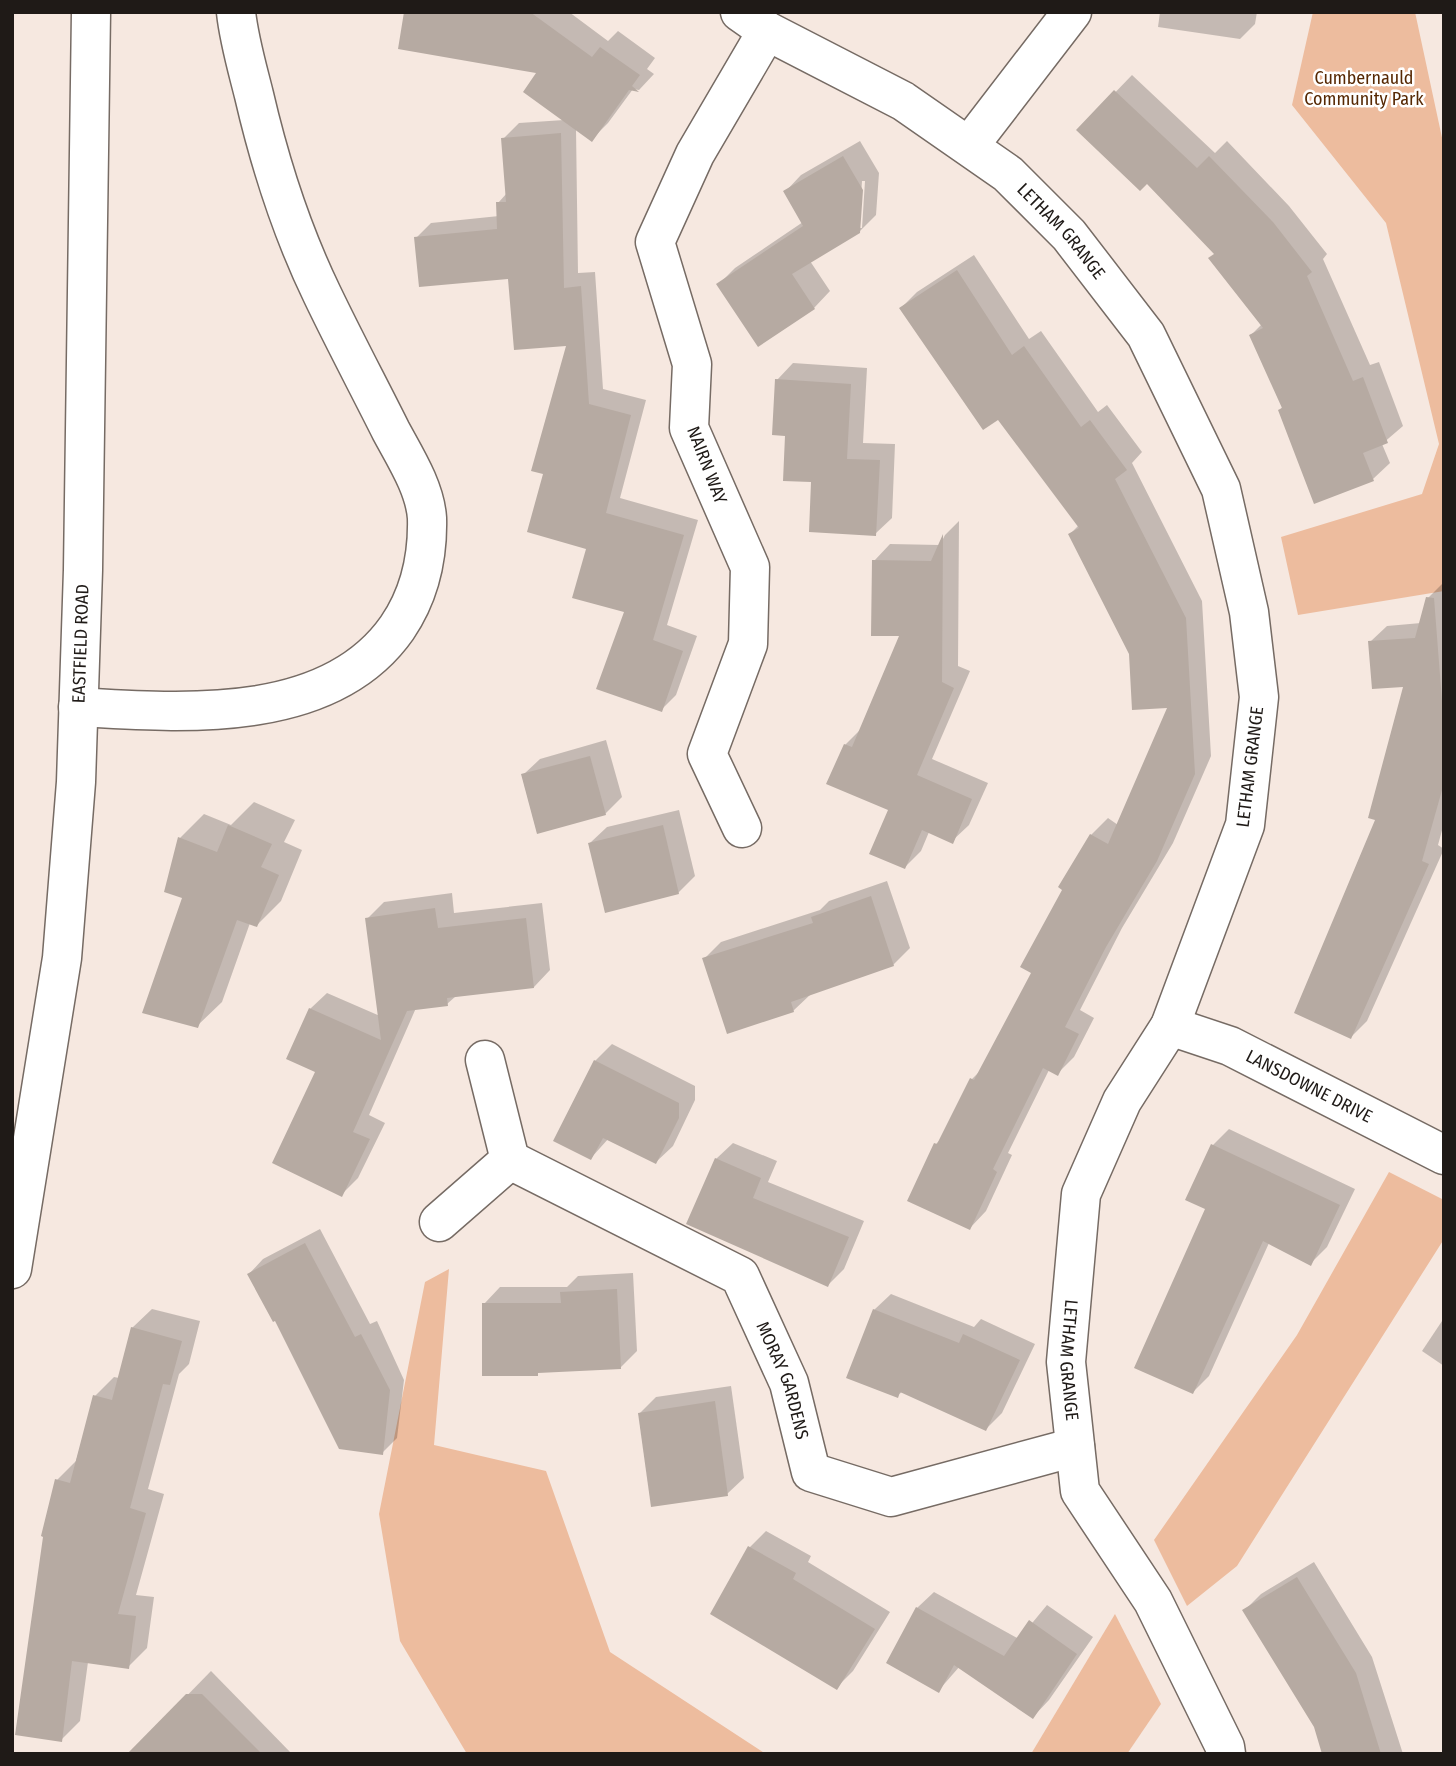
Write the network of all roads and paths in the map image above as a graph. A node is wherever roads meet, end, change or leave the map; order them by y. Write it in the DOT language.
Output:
graph roads {
  1 [pos="91,12"];
  2 [pos="236,12"];
  3 [pos="1072,12"];
  4 [pos="753,22"];
  5 [pos="969,146"];
  6 [pos="78,707"];
  7 [pos="742,828"];
  8 [pos="1170,1026"];
  9 [pos="485,1060"];
  10 [pos="1444,1155"];
  11 [pos="510,1160"];
  12 [pos="439,1222"];
  13 [pos="12,1269"];
  14 [pos="1075,1447"];
  15 [pos="1226,1754"];
  1 -- 6 [label="street, EASTFIELD ROAD"];
  2 -- 6 [label="street"];
  3 -- 5 [label="street"];
  4 -- 5 [label="street, LETHAM GRANGE"];
  4 -- 7 [label="street, NAIRN WAY"];
  5 -- 8 [label="street, LETHAM GRANGE"];
  6 -- 13 [label="street, EASTFIELD ROAD"];
  8 -- 10 [label="street, LANSDOWNE DRIVE"];
  8 -- 14 [label="street, LETHAM GRANGE"];
  9 -- 11 [label="street"];
  11 -- 12 [label="street"];
  11 -- 14 [label="street, MORAY GARDENS"];
  14 -- 15 [label="street, LETHAM GRANGE"];
}
